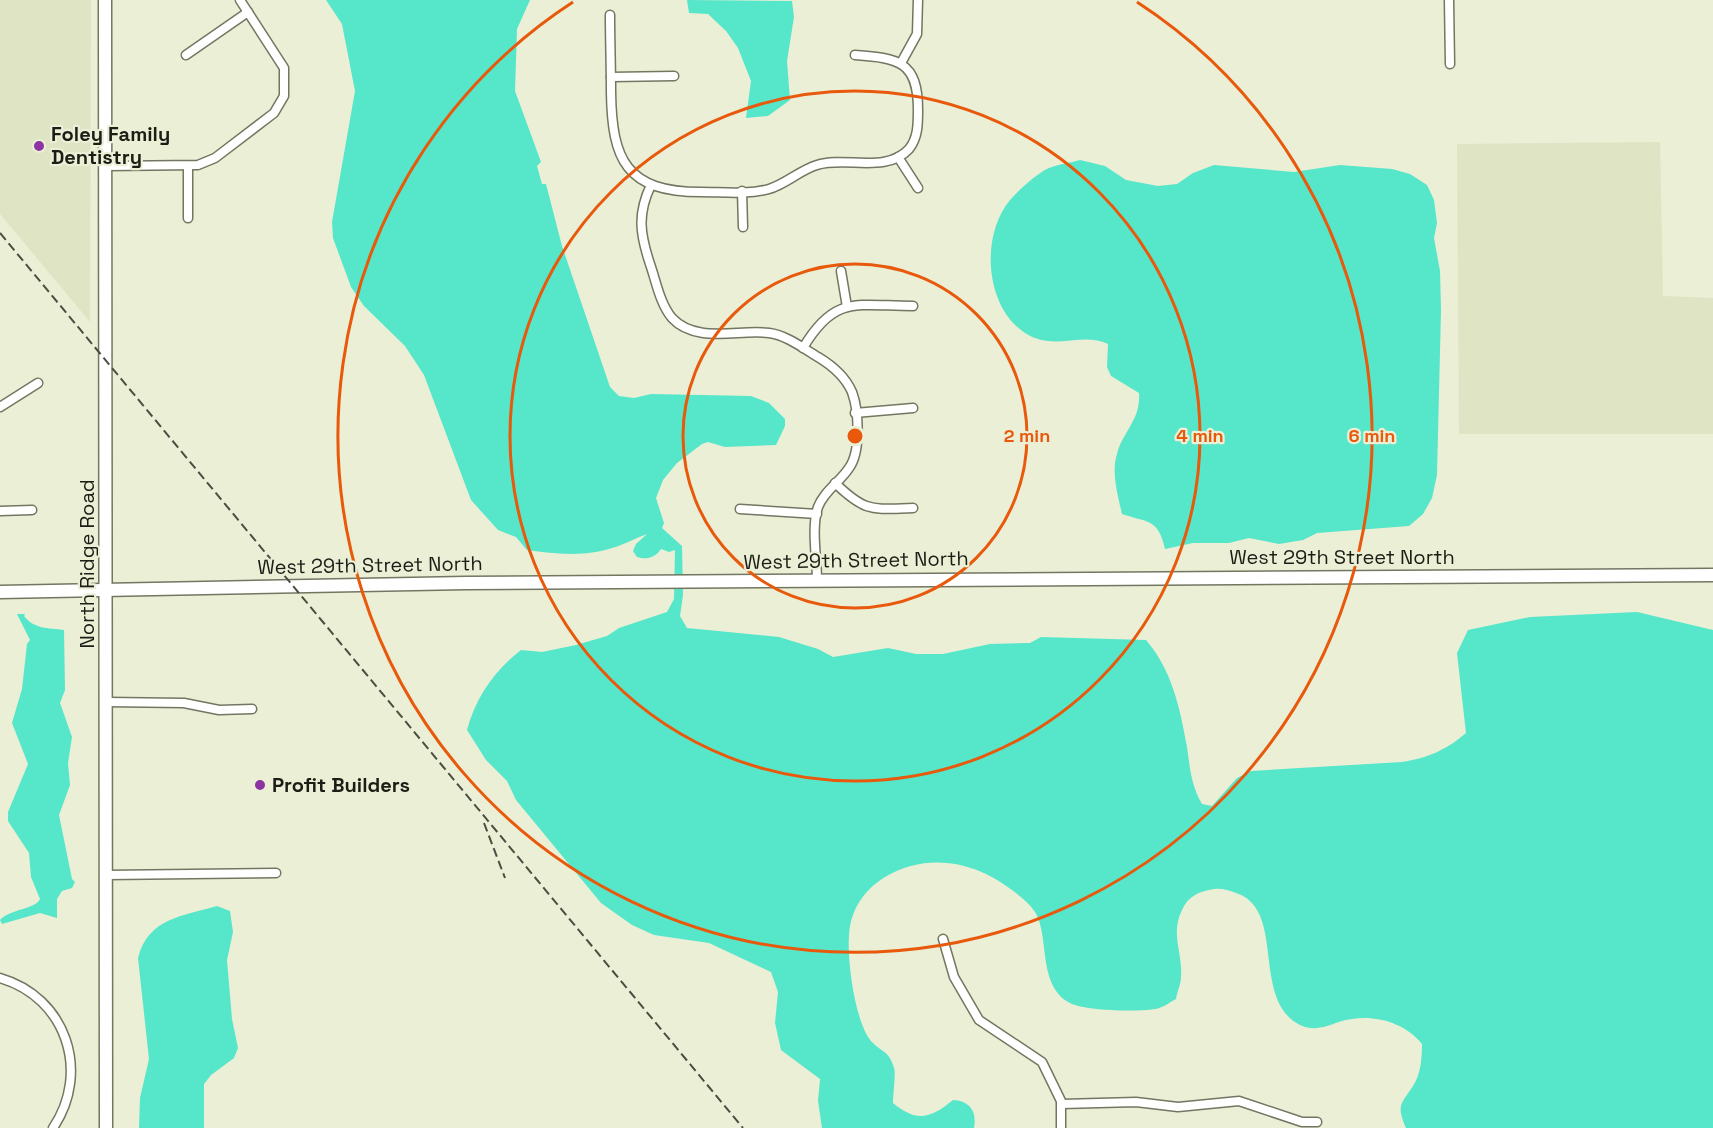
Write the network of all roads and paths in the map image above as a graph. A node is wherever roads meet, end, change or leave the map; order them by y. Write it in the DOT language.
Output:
graph roads {
  1 [pos="105,0"];
  2 [pos="240,0"];
  3 [pos="918,0"];
  4 [pos="1449,0"];
  5 [pos="248,12"];
  6 [pos="610,15"];
  7 [pos="186,55"];
  8 [pos="855,55"];
  9 [pos="901,63"];
  10 [pos="1450,64"];
  11 [pos="674,76"];
  12 [pos="611,77"];
  13 [pos="898,158"];
  14 [pos="106,166"];
  15 [pos="188,166"];
  16 [pos="651,185"];
  17 [pos="918,188"];
  18 [pos="742,191"];
  19 [pos="188,218"];
  20 [pos="743,227"];
  21 [pos="841,271"];
  22 [pos="913,306"];
  23 [pos="847,307"];
  24 [pos="802,348"];
  25 [pos="38,383"];
  26 [pos="0,407"];
  27 [pos="913,408"];
  28 [pos="855,413"];
  29 [pos="835,483"];
  30 [pos="913,508"];
  31 [pos="740,509"];
  32 [pos="32,510"];
  33 [pos="0,511"];
  34 [pos="816,514"];
  35 [pos="1713,574"];
  36 [pos="817,580"];
  37 [pos="106,590"];
  38 [pos="0,592"];
  39 [pos="107,702"];
  40 [pos="252,709"];
  41 [pos="276,873"];
  42 [pos="106,875"];
  43 [pos="943,939"];
  44 [pos="0,978"];
  45 [pos="1062,1104"];
  46 [pos="1317,1122"];
  47 [pos="52,1128"];
  48 [pos="106,1128"];
  49 [pos="1061,1128"];
  1 -- 14 [label="main road, North Ridge Road"];
  2 -- 5 [label="street"];
  3 -- 9 [label="street"];
  4 -- 10 [label="street"];
  5 -- 7 [label="street"];
  5 -- 15 [label="street"];
  6 -- 12 [label="street"];
  8 -- 9 [label="street"];
  9 -- 13 [label="street"];
  11 -- 12 [label="street"];
  12 -- 16 [label="street"];
  13 -- 17 [label="street"];
  13 -- 18 [label="street"];
  14 -- 15 [label="street"];
  14 -- 37 [label="main road, North Ridge Road"];
  15 -- 19 [label="street"];
  16 -- 18 [label="street"];
  16 -- 24 [label="street"];
  18 -- 20 [label="street"];
  21 -- 23 [label="street"];
  22 -- 23 [label="street"];
  23 -- 24 [label="street"];
  24 -- 28 [label="street"];
  25 -- 26 [label="street"];
  27 -- 28 [label="street"];
  28 -- 29 [label="street"];
  29 -- 30 [label="street"];
  29 -- 34 [label="street"];
  31 -- 34 [label="street"];
  32 -- 33 [label="street"];
  34 -- 36 [label="street"];
  35 -- 36 [label="main road, West 29th Street North"];
  36 -- 37 [label="main road, West 29th Street North"];
  37 -- 38 [label="main road, West 29th Street North"];
  37 -- 39 [label="main road, North Ridge Road"];
  39 -- 40 [label="street"];
  39 -- 42 [label="main road, North Ridge Road"];
  41 -- 42 [label="street"];
  42 -- 48 [label="main road, North Ridge Road"];
  43 -- 45 [label="street"];
  44 -- 47 [label="street"];
  45 -- 46 [label="street"];
  45 -- 49 [label="street"];
}
